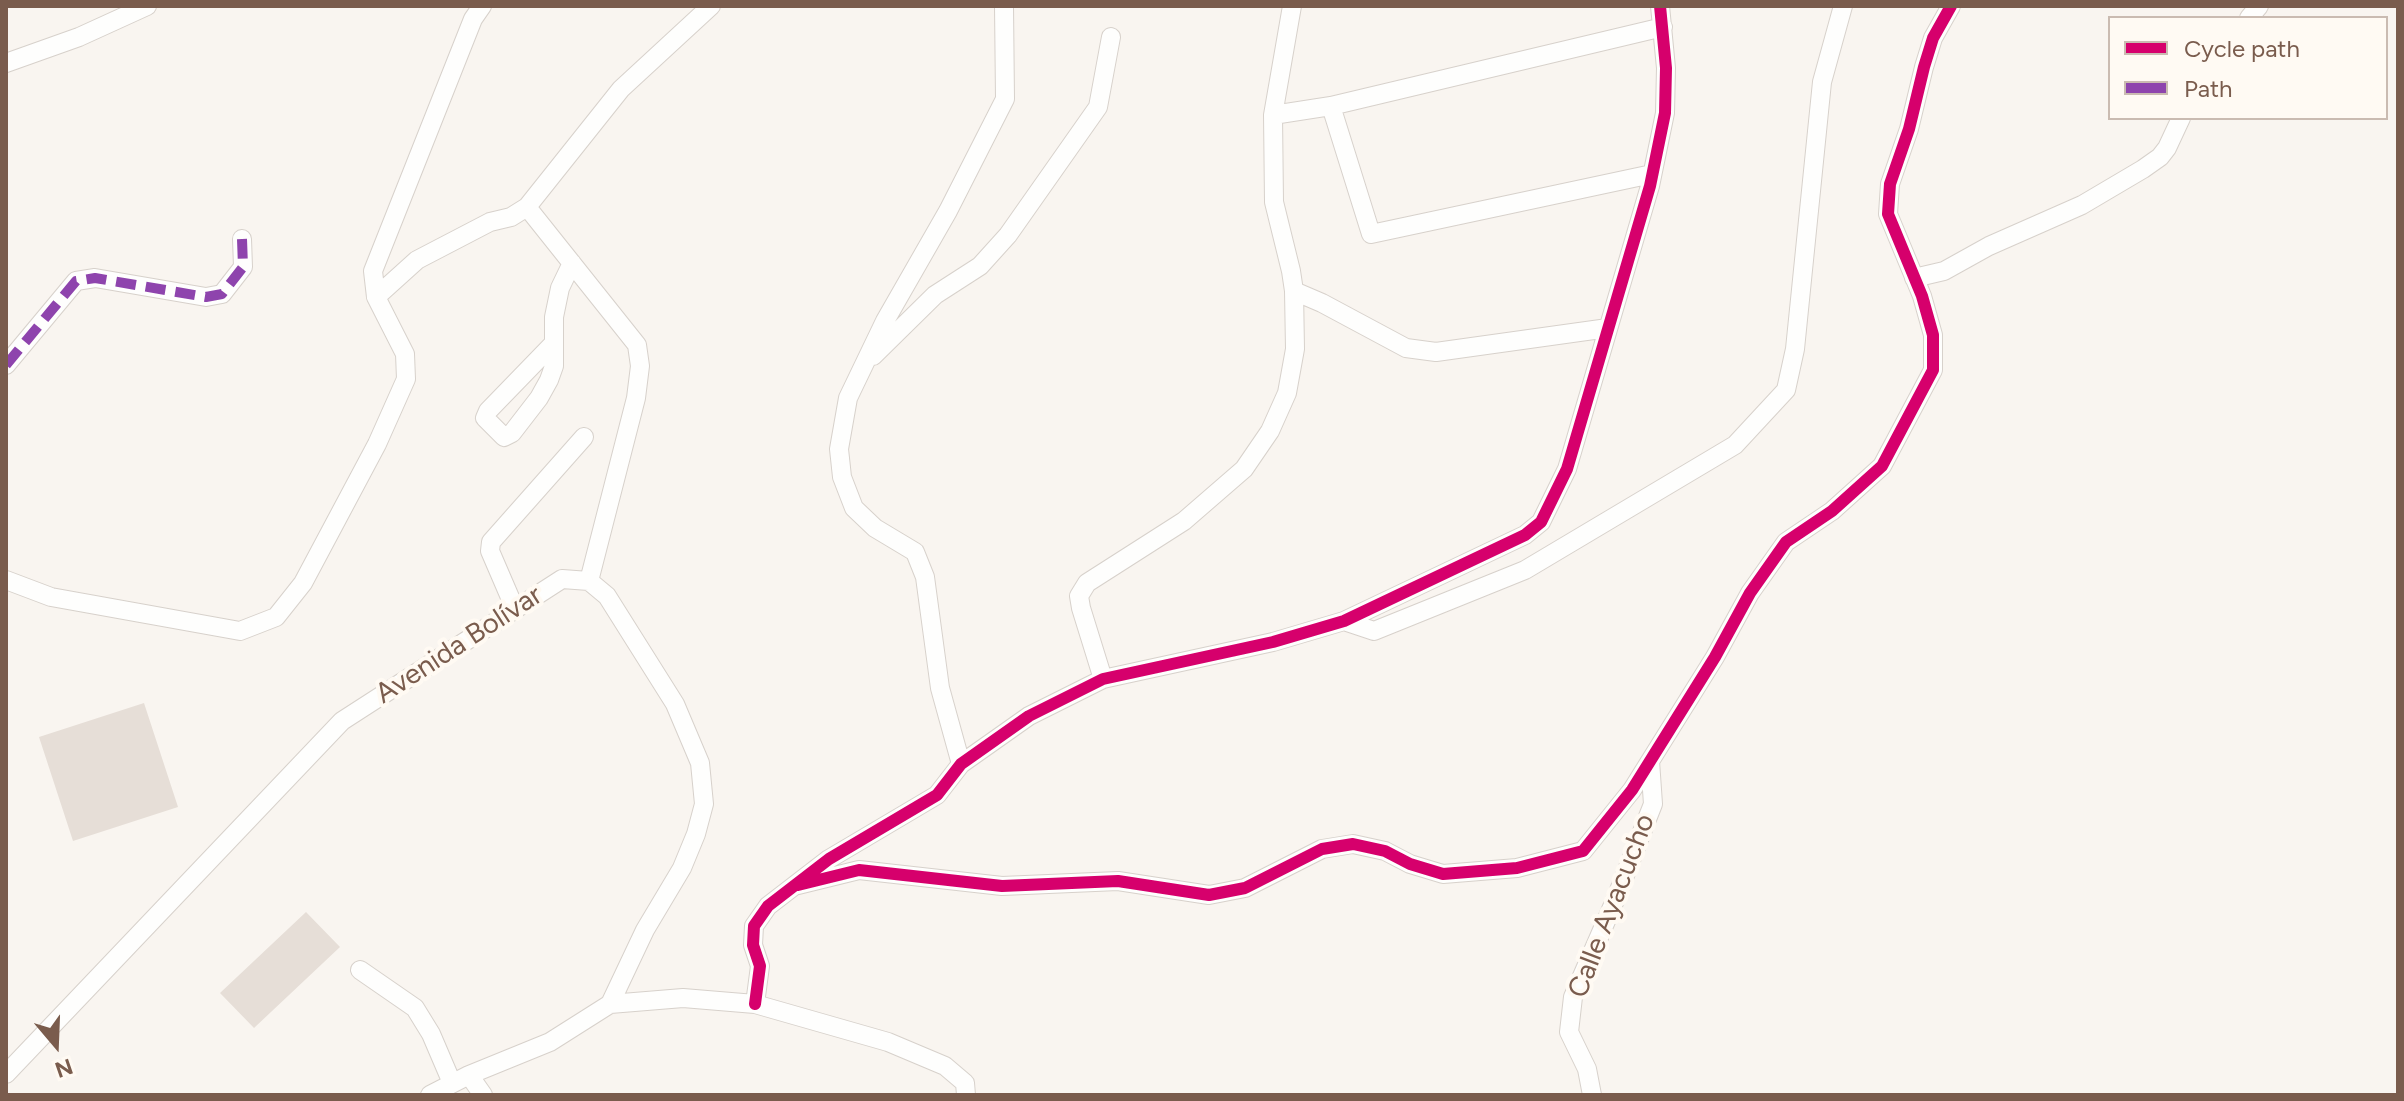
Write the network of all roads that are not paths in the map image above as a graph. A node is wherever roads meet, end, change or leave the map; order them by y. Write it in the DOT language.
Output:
graph roads {
  1 [pos="147,6"];
  2 [pos="482,6"];
  3 [pos="711,6"];
  4 [pos="1004,6"];
  5 [pos="1292,6"];
  6 [pos="1660,6"];
  7 [pos="1843,6"];
  8 [pos="1951,6"];
  9 [pos="1663,27"];
  10 [pos="1111,37"];
  11 [pos="6,63"];
  12 [pos="1331,106"];
  13 [pos="1273,115"];
  14 [pos="2180,120"];
  15 [pos="1652,174"];
  16 [pos="527,207"];
  17 [pos="242,239"];
  18 [pos="572,263"];
  19 [pos="1914,278"];
  20 [pos="1294,291"];
  21 [pos="376,297"];
  22 [pos="1608,328"];
  23 [pos="552,345"];
  24 [pos="6,365"];
  25 [pos="864,366"];
  26 [pos="584,437"];
  27 [pos="6,580"];
  28 [pos="589,581"];
  29 [pos="515,609"];
  30 [pos="1344,621"];
  31 [pos="1103,679"];
  32 [pos="1650,761"];
  33 [pos="961,764"];
  34 [pos="798,885"];
  35 [pos="360,970"];
  36 [pos="610,1004"];
  37 [pos="755,1004"];
  38 [pos="6,1074"];
  39 [pos="460,1079"];
  40 [pos="430,1095"];
  41 [pos="483,1095"];
  42 [pos="966,1095"];
  43 [pos="1592,1095"];
  1 -- 11 [label="street"];
  2 -- 21 [label="street"];
  3 -- 16 [label="street"];
  4 -- 25 [label="street"];
  5 -- 13 [label="street"];
  6 -- 9 [label="street"];
  7 -- 30 [label="street"];
  8 -- 19 [label="street"];
  9 -- 12 [label="street"];
  9 -- 15 [label="street"];
  10 -- 25 [label="street"];
  12 -- 13 [label="street"];
  12 -- 15 [label="street"];
  13 -- 20 [label="street"];
  14 -- 19 [label="street"];
  15 -- 22 [label="street"];
  16 -- 18 [label="street"];
  16 -- 21 [label="street"];
  17 -- 24 [label="street"];
  18 -- 23 [label="street"];
  18 -- 28 [label="street"];
  19 -- 32 [label="street"];
  20 -- 22 [label="street"];
  20 -- 31 [label="street"];
  21 -- 27 [label="street"];
  22 -- 30 [label="street"];
  23 -- 23 [label="street"];
  25 -- 33 [label="street"];
  26 -- 29 [label="street"];
  28 -- 29 [label="street, Avenida Bolívar"];
  28 -- 36 [label="street"];
  29 -- 38 [label="street, Avenida Bolívar"];
  30 -- 31 [label="street"];
  31 -- 33 [label="street"];
  32 -- 34 [label="street"];
  32 -- 43 [label="street, Calle Ayacucho"];
  33 -- 34 [label="street"];
  34 -- 37 [label="street"];
  35 -- 39 [label="street"];
  36 -- 37 [label="street"];
  36 -- 39 [label="street"];
  37 -- 42 [label="street"];
  39 -- 40 [label="street"];
  39 -- 41 [label="street"];
}
